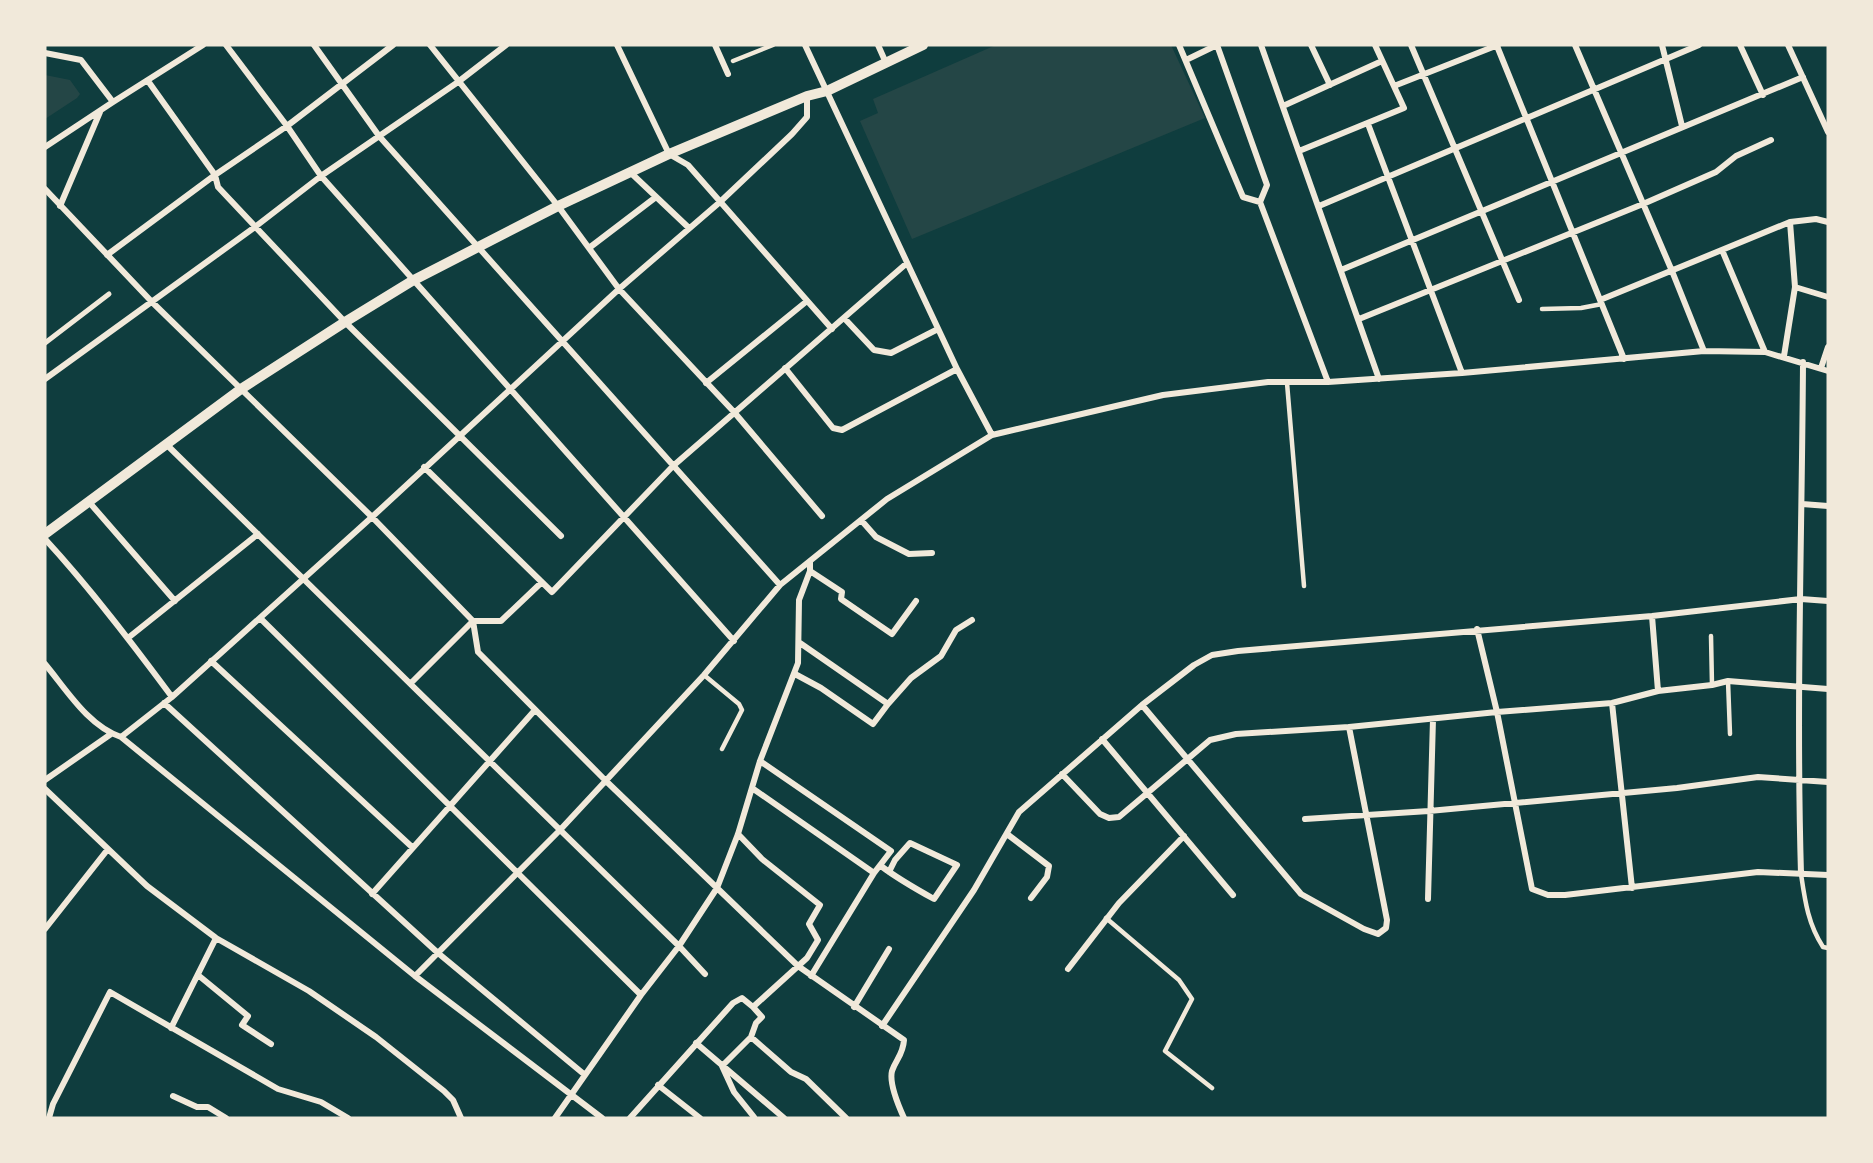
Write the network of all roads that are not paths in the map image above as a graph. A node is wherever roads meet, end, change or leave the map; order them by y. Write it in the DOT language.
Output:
graph roads {
  1 [pos="203,45"];
  2 [pos="226,45"];
  3 [pos="314,45"];
  4 [pos="393,45"];
  5 [pos="430,45"];
  6 [pos="506,45"];
  7 [pos="617,45"];
  8 [pos="715,45"];
  9 [pos="773,45"];
  10 [pos="805,45"];
  11 [pos="878,45"];
  12 [pos="923,45"];
  13 [pos="1179,45"];
  14 [pos="1217,45"];
  15 [pos="1261,45"];
  16 [pos="1311,45"];
  17 [pos="1375,45"];
  18 [pos="1411,45"];
  19 [pos="1498,45"];
  20 [pos="1575,45"];
  21 [pos="1662,45"];
  22 [pos="1699,45"];
  23 [pos="1740,45"];
  24 [pos="1788,45"];
  25 [pos="45,53"];
  26 [pos="1665,59"];
  27 [pos="1186,60"];
  28 [pos="734,61"];
  29 [pos="1382,61"];
  30 [pos="886,63"];
  31 [pos="728,74"];
  32 [pos="1423,75"];
  33 [pos="1803,77"];
  34 [pos="148,81"];
  35 [pos="458,82"];
  36 [pos="342,83"];
  37 [pos="1330,85"];
  38 [pos="1394,86"];
  39 [pos="1594,90"];
  40 [pos="827,91"];
  41 [pos="1762,95"];
  42 [pos="807,96"];
  43 [pos="113,102"];
  44 [pos="1283,106"];
  45 [pos="100,112"];
  46 [pos="1526,118"];
  47 [pos="1368,124"];
  48 [pos="287,126"];
  49 [pos="1682,126"];
  50 [pos="1828,132"];
  51 [pos="379,136"];
  52 [pos="1771,140"];
  53 [pos="45,147"];
  54 [pos="1454,148"];
  55 [pos="1299,151"];
  56 [pos="669,154"];
  57 [pos="1622,154"];
  58 [pos="631,172"];
  59 [pos="215,175"];
  60 [pos="321,176"];
  61 [pos="1388,177"];
  62 [pos="1552,183"];
  63 [pos="45,189"];
  64 [pos="656,197"];
  65 [pos="720,202"];
  66 [pos="1260,202"];
  67 [pos="1643,204"];
  68 [pos="60,206"];
  69 [pos="558,206"];
  70 [pos="1319,206"];
  71 [pos="1481,213"];
  72 [pos="1790,222"];
  73 [pos="1828,222"];
  74 [pos="255,227"];
  75 [pos="689,228"];
  76 [pos="1573,233"];
  77 [pos="1412,240"];
  78 [pos="479,247"];
  79 [pos="589,248"];
  80 [pos="1722,250"];
  81 [pos="108,255"];
  82 [pos="1501,261"];
  83 [pos="907,263"];
  84 [pos="1341,270"];
  85 [pos="1672,271"];
  86 [pos="412,281"];
  87 [pos="1795,286"];
  88 [pos="619,289"];
  89 [pos="1431,290"];
  90 [pos="109,294"];
  91 [pos="1828,297"];
  92 [pos="1519,300"];
  93 [pos="807,301"];
  94 [pos="152,302"];
  95 [pos="1601,302"];
  96 [pos="1542,309"];
  97 [pos="844,319"];
  98 [pos="1359,319"];
  99 [pos="345,322"];
  100 [pos="938,329"];
  101 [pos="832,330"];
  102 [pos="563,341"];
  103 [pos="45,343"];
  104 [pos="1828,346"];
  105 [pos="1704,351"];
  106 [pos="1765,352"];
  107 [pos="1784,356"];
  108 [pos="1624,359"];
  109 [pos="1803,362"];
  110 [pos="785,368"];
  111 [pos="957,369"];
  112 [pos="1824,370"];
  113 [pos="1462,373"];
  114 [pos="45,379"];
  115 [pos="1379,379"];
  116 [pos="1329,382"];
  117 [pos="706,383"];
  118 [pos="1287,383"];
  119 [pos="241,389"];
  120 [pos="509,389"];
  121 [pos="734,412"];
  122 [pos="460,434"];
  123 [pos="992,435"];
  124 [pos="167,445"];
  125 [pos="674,466"];
  126 [pos="424,467"];
  127 [pos="89,502"];
  128 [pos="1802,504"];
  129 [pos="1828,506"];
  130 [pos="822,516"];
  131 [pos="372,517"];
  132 [pos="625,517"];
  133 [pos="861,520"];
  134 [pos="45,534"];
  135 [pos="258,534"];
  136 [pos="561,536"];
  137 [pos="45,539"];
  138 [pos="932,553"];
  139 [pos="810,562"];
  140 [pos="810,571"];
  141 [pos="303,579"];
  142 [pos="542,582"];
  143 [pos="780,585"];
  144 [pos="1304,586"];
  145 [pos="1801,599"];
  146 [pos="175,601"];
  147 [pos="916,601"];
  148 [pos="1828,601"];
  149 [pos="1652,616"];
  150 [pos="260,618"];
  151 [pos="972,620"];
  152 [pos="473,621"];
  153 [pos="1477,630"];
  154 [pos="1711,636"];
  155 [pos="128,638"];
  156 [pos="734,641"];
  157 [pos="800,644"];
  158 [pos="211,661"];
  159 [pos="45,664"];
  160 [pos="795,674"];
  161 [pos="704,675"];
  162 [pos="1728,681"];
  163 [pos="411,683"];
  164 [pos="1712,685"];
  165 [pos="1799,686"];
  166 [pos="1828,689"];
  167 [pos="1658,691"];
  168 [pos="172,697"];
  169 [pos="1612,702"];
  170 [pos="164,704"];
  171 [pos="888,704"];
  172 [pos="1142,705"];
  173 [pos="535,710"];
  174 [pos="1497,712"];
  175 [pos="1433,719"];
  176 [pos="1349,727"];
  177 [pos="111,734"];
  178 [pos="1730,734"];
  179 [pos="120,737"];
  180 [pos="1102,739"];
  181 [pos="722,749"];
  182 [pos="1187,759"];
  183 [pos="490,760"];
  184 [pos="760,760"];
  185 [pos="1062,774"];
  186 [pos="45,780"];
  187 [pos="1798,780"];
  188 [pos="606,781"];
  189 [pos="1828,782"];
  190 [pos="752,788"];
  191 [pos="45,789"];
  192 [pos="1148,792"];
  193 [pos="1622,793"];
  194 [pos="1514,802"];
  195 [pos="449,805"];
  196 [pos="1429,811"];
  197 [pos="1367,815"];
  198 [pos="1305,819"];
  199 [pos="561,830"];
  200 [pos="738,834"];
  201 [pos="1007,834"];
  202 [pos="1184,836"];
  203 [pos="412,847"];
  204 [pos="108,849"];
  205 [pos="881,866"];
  206 [pos="517,872"];
  207 [pos="889,872"];
  208 [pos="874,873"];
  209 [pos="1801,874"];
  210 [pos="1828,875"];
  211 [pos="717,888"];
  212 [pos="1632,888"];
  213 [pos="372,894"];
  214 [pos="1233,895"];
  215 [pos="1031,898"];
  216 [pos="1428,899"];
  217 [pos="1106,918"];
  218 [pos="45,929"];
  219 [pos="216,938"];
  220 [pos="679,946"];
  221 [pos="1828,948"];
  222 [pos="889,949"];
  223 [pos="438,953"];
  224 [pos="798,966"];
  225 [pos="1068,969"];
  226 [pos="705,974"];
  227 [pos="198,975"];
  228 [pos="415,976"];
  229 [pos="812,976"];
  230 [pos="641,995"];
  231 [pos="854,1006"];
  232 [pos="753,1007"];
  233 [pos="882,1026"];
  234 [pos="171,1028"];
  235 [pos="751,1037"];
  236 [pos="696,1043"];
  237 [pos="271,1044"];
  238 [pos="722,1066"];
  239 [pos="585,1075"];
  240 [pos="658,1085"];
  241 [pos="1212,1088"];
  242 [pos="571,1095"];
  243 [pos="173,1096"];
  244 [pos="45,1101"];
  245 [pos="53,1104"];
  246 [pos="754,1117"];
  247 [pos="49,1118"];
  248 [pos="226,1118"];
  249 [pos="348,1118"];
  250 [pos="461,1118"];
  251 [pos="555,1118"];
  252 [pos="602,1118"];
  253 [pos="630,1118"];
  254 [pos="700,1118"];
  255 [pos="784,1118"];
  256 [pos="846,1118"];
  257 [pos="903,1118"];
  1 -- 34 [label="street"];
  2 -- 48 [label="street"];
  3 -- 36 [label="street"];
  4 -- 36 [label="street"];
  5 -- 35 [label="street"];
  6 -- 35 [label="street"];
  7 -- 56 [label="street"];
  8 -- 31 [label="street"];
  9 -- 28 [label="lane"];
  10 -- 40 [label="street"];
  11 -- 30 [label="street"];
  12 -- 30 [label="street"];
  13 -- 27 [label="street"];
  14 -- 27 [label="street"];
  14 -- 66 [label="street"];
  15 -- 44 [label="street"];
  16 -- 37 [label="street"];
  17 -- 29 [label="street"];
  18 -- 32 [label="street"];
  19 -- 32 [label="street"];
  19 -- 46 [label="street"];
  20 -- 39 [label="street"];
  21 -- 26 [label="street"];
  22 -- 26 [label="street"];
  23 -- 41 [label="street"];
  24 -- 33 [label="street"];
  25 -- 43 [label="street"];
  26 -- 39 [label="street"];
  26 -- 49 [label="street"];
  27 -- 66 [label="street"];
  29 -- 37 [label="street"];
  29 -- 38 [label="street"];
  30 -- 40 [label="street"];
  32 -- 38 [label="street"];
  32 -- 54 [label="street"];
  33 -- 41 [label="street"];
  33 -- 50 [label="street"];
  34 -- 43 [label="street"];
  34 -- 59 [label="street"];
  35 -- 51 [label="street"];
  35 -- 69 [label="street"];
  36 -- 48 [label="street"];
  36 -- 51 [label="street"];
  37 -- 44 [label="street"];
  38 -- 47 [label="street"];
  39 -- 46 [label="street"];
  39 -- 57 [label="street"];
  40 -- 42 [label="street"];
  40 -- 83 [label="street"];
  41 -- 49 [label="street"];
  42 -- 56 [label="street"];
  42 -- 65 [label="street"];
  43 -- 45 [label="street"];
  44 -- 55 [label="street"];
  45 -- 53 [label="street"];
  45 -- 68 [label="street"];
  46 -- 54 [label="street"];
  46 -- 62 [label="street"];
  47 -- 55 [label="street"];
  47 -- 61 [label="street"];
  48 -- 59 [label="street"];
  48 -- 60 [label="street"];
  49 -- 57 [label="street"];
  51 -- 60 [label="street"];
  51 -- 78 [label="street"];
  52 -- 67 [label="street"];
  54 -- 61 [label="street"];
  54 -- 71 [label="street"];
  55 -- 70 [label="street"];
  56 -- 58 [label="street"];
  56 -- 65 [label="street"];
  57 -- 62 [label="street"];
  57 -- 67 [label="street"];
  58 -- 64 [label="street"];
  58 -- 69 [label="street"];
  59 -- 74 [label="street"];
  59 -- 81 [label="street"];
  60 -- 74 [label="street"];
  60 -- 86 [label="street"];
  61 -- 70 [label="street"];
  61 -- 77 [label="street"];
  62 -- 71 [label="street"];
  62 -- 76 [label="street"];
  63 -- 68 [label="street"];
  64 -- 75 [label="street"];
  64 -- 79 [label="street"];
  65 -- 75 [label="street"];
  65 -- 93 [label="street"];
  66 -- 116 [label="street"];
  67 -- 76 [label="street"];
  67 -- 85 [label="street"];
  68 -- 81 [label="street"];
  69 -- 78 [label="street"];
  69 -- 79 [label="street"];
  70 -- 84 [label="street"];
  71 -- 77 [label="street"];
  71 -- 82 [label="street"];
  72 -- 73 [label="street"];
  72 -- 80 [label="street"];
  72 -- 87 [label="street"];
  74 -- 94 [label="street"];
  74 -- 99 [label="street"];
  75 -- 88 [label="street"];
  76 -- 82 [label="street"];
  76 -- 95 [label="street"];
  77 -- 84 [label="street"];
  77 -- 89 [label="street"];
  78 -- 86 [label="street"];
  78 -- 102 [label="street"];
  79 -- 88 [label="street"];
  80 -- 85 [label="street"];
  80 -- 106 [label="street"];
  81 -- 94 [label="street"];
  82 -- 89 [label="street"];
  82 -- 92 [label="street"];
  83 -- 97 [label="street"];
  83 -- 100 [label="street"];
  84 -- 98 [label="street"];
  85 -- 95 [label="street"];
  85 -- 105 [label="street"];
  86 -- 99 [label="street"];
  86 -- 120 [label="street"];
  87 -- 91 [label="street"];
  87 -- 107 [label="street"];
  88 -- 102 [label="street"];
  88 -- 117 [label="street"];
  89 -- 98 [label="street"];
  89 -- 113 [label="street"];
  90 -- 103 [label="street"];
  93 -- 101 [label="street"];
  93 -- 117 [label="street"];
  94 -- 114 [label="street"];
  94 -- 119 [label="street"];
  95 -- 96 [label="lane"];
  95 -- 108 [label="street"];
  97 -- 100 [label="street"];
  97 -- 101 [label="street"];
  98 -- 115 [label="street"];
  99 -- 119 [label="street"];
  99 -- 122 [label="street"];
  100 -- 111 [label="street"];
  101 -- 110 [label="street"];
  102 -- 120 [label="street"];
  102 -- 125 [label="street"];
  104 -- 112 [label="street"];
  105 -- 106 [label="street"];
  105 -- 108 [label="street"];
  106 -- 107 [label="street"];
  107 -- 109 [label="street"];
  108 -- 113 [label="street"];
  109 -- 112 [label="street"];
  109 -- 128 [label="street"];
  110 -- 111 [label="street"];
  110 -- 121 [label="street"];
  111 -- 123 [label="street"];
  113 -- 115 [label="street"];
  115 -- 116 [label="street"];
  116 -- 118 [label="street"];
  117 -- 121 [label="street"];
  118 -- 123 [label="street"];
  118 -- 144 [label="lane"];
  119 -- 124 [label="street"];
  119 -- 131 [label="street"];
  120 -- 122 [label="street"];
  120 -- 132 [label="street"];
  121 -- 125 [label="street"];
  121 -- 130 [label="street"];
  122 -- 126 [label="street"];
  122 -- 136 [label="street"];
  123 -- 133 [label="street"];
  124 -- 127 [label="street"];
  124 -- 135 [label="street"];
  125 -- 132 [label="street"];
  125 -- 143 [label="street"];
  126 -- 131 [label="street"];
  126 -- 142 [label="street"];
  127 -- 134 [label="street"];
  127 -- 146 [label="street"];
  128 -- 129 [label="street"];
  128 -- 145 [label="street"];
  131 -- 141 [label="street"];
  131 -- 152 [label="street"];
  132 -- 142 [label="street"];
  132 -- 156 [label="street"];
  133 -- 138 [label="street"];
  133 -- 139 [label="street"];
  135 -- 141 [label="street"];
  135 -- 146 [label="street"];
  137 -- 155 [label="street"];
  139 -- 140 [label="street"];
  139 -- 143 [label="street"];
  140 -- 147 [label="street"];
  140 -- 157 [label="street"];
  141 -- 150 [label="street"];
  141 -- 163 [label="street"];
  142 -- 152 [label="street"];
  143 -- 156 [label="street"];
  145 -- 148 [label="street"];
  145 -- 149 [label="street"];
  145 -- 165 [label="street"];
  146 -- 155 [label="street"];
  149 -- 153 [label="street"];
  149 -- 167 [label="street"];
  150 -- 158 [label="street"];
  150 -- 195 [label="street"];
  151 -- 171 [label="street"];
  152 -- 163 [label="street"];
  152 -- 173 [label="street"];
  153 -- 172 [label="street"];
  153 -- 174 [label="street"];
  154 -- 164 [label="lane"];
  155 -- 168 [label="street"];
  156 -- 161 [label="street"];
  157 -- 160 [label="street"];
  157 -- 171 [label="street"];
  158 -- 168 [label="street"];
  158 -- 203 [label="street"];
  159 -- 177 [label="street"];
  160 -- 171 [label="street"];
  160 -- 184 [label="street"];
  161 -- 181 [label="lane"];
  161 -- 188 [label="street"];
  162 -- 164 [label="street"];
  162 -- 165 [label="street"];
  162 -- 178 [label="lane"];
  163 -- 183 [label="street"];
  164 -- 167 [label="street"];
  165 -- 166 [label="street"];
  165 -- 187 [label="street"];
  167 -- 169 [label="street"];
  168 -- 170 [label="street"];
  169 -- 174 [label="street"];
  169 -- 193 [label="street"];
  170 -- 179 [label="street"];
  170 -- 213 [label="street"];
  172 -- 180 [label="street"];
  172 -- 182 [label="street"];
  173 -- 183 [label="street"];
  173 -- 188 [label="street"];
  174 -- 175 [label="street"];
  174 -- 194 [label="street"];
  175 -- 176 [label="street"];
  175 -- 196 [label="street"];
  176 -- 182 [label="street"];
  176 -- 197 [label="street"];
  177 -- 179 [label="street"];
  177 -- 186 [label="street"];
  179 -- 228 [label="street"];
  180 -- 185 [label="street"];
  180 -- 192 [label="street"];
  182 -- 192 [label="street"];
  182 -- 197 [label="street"];
  183 -- 195 [label="street"];
  183 -- 199 [label="street"];
  184 -- 190 [label="street"];
  184 -- 205 [label="street"];
  185 -- 192 [label="street"];
  185 -- 201 [label="street"];
  187 -- 189 [label="street"];
  187 -- 193 [label="street"];
  187 -- 209 [label="street"];
  188 -- 199 [label="street"];
  188 -- 211 [label="street"];
  190 -- 200 [label="street"];
  190 -- 208 [label="street"];
  191 -- 204 [label="street"];
  192 -- 202 [label="street"];
  193 -- 194 [label="street"];
  193 -- 212 [label="street"];
  194 -- 196 [label="street"];
  194 -- 212 [label="street"];
  195 -- 203 [label="street"];
  195 -- 206 [label="street"];
  196 -- 197 [label="street"];
  196 -- 216 [label="street"];
  197 -- 198 [label="street"];
  199 -- 206 [label="street"];
  199 -- 220 [label="street"];
  200 -- 211 [label="street"];
  200 -- 224 [label="street"];
  201 -- 215 [label="street"];
  201 -- 233 [label="street"];
  202 -- 214 [label="street"];
  202 -- 217 [label="street"];
  203 -- 213 [label="street"];
  204 -- 218 [label="street"];
  204 -- 219 [label="street"];
  205 -- 207 [label="street"];
  205 -- 208 [label="street"];
  206 -- 223 [label="street"];
  206 -- 230 [label="street"];
  207 -- 207 [label="street"];
  208 -- 229 [label="street"];
  209 -- 210 [label="street"];
  209 -- 212 [label="street"];
  209 -- 221 [label="lane"];
  211 -- 220 [label="street"];
  211 -- 224 [label="street"];
  213 -- 223 [label="street"];
  217 -- 225 [label="street"];
  217 -- 241 [label="lane"];
  219 -- 227 [label="street"];
  219 -- 250 [label="street"];
  220 -- 226 [label="street"];
  220 -- 230 [label="street"];
  222 -- 231 [label="street"];
  223 -- 228 [label="street"];
  223 -- 239 [label="street"];
  224 -- 229 [label="street"];
  224 -- 232 [label="street"];
  227 -- 234 [label="street"];
  227 -- 237 [label="street"];
  228 -- 242 [label="street"];
  229 -- 231 [label="street"];
  230 -- 239 [label="street"];
  231 -- 233 [label="street"];
  232 -- 235 [label="street"];
  232 -- 236 [label="street"];
  233 -- 257 [label="street"];
  234 -- 245 [label="street"];
  234 -- 249 [label="street"];
  235 -- 238 [label="street"];
  235 -- 256 [label="street"];
  236 -- 238 [label="street"];
  236 -- 240 [label="street"];
  238 -- 246 [label="street"];
  238 -- 255 [label="street"];
  239 -- 242 [label="street"];
  240 -- 253 [label="street"];
  240 -- 254 [label="street"];
  242 -- 251 [label="street"];
  242 -- 252 [label="street"];
  243 -- 248 [label="street"];
  244 -- 245 [label="street"];
  245 -- 247 [label="street"];
}
